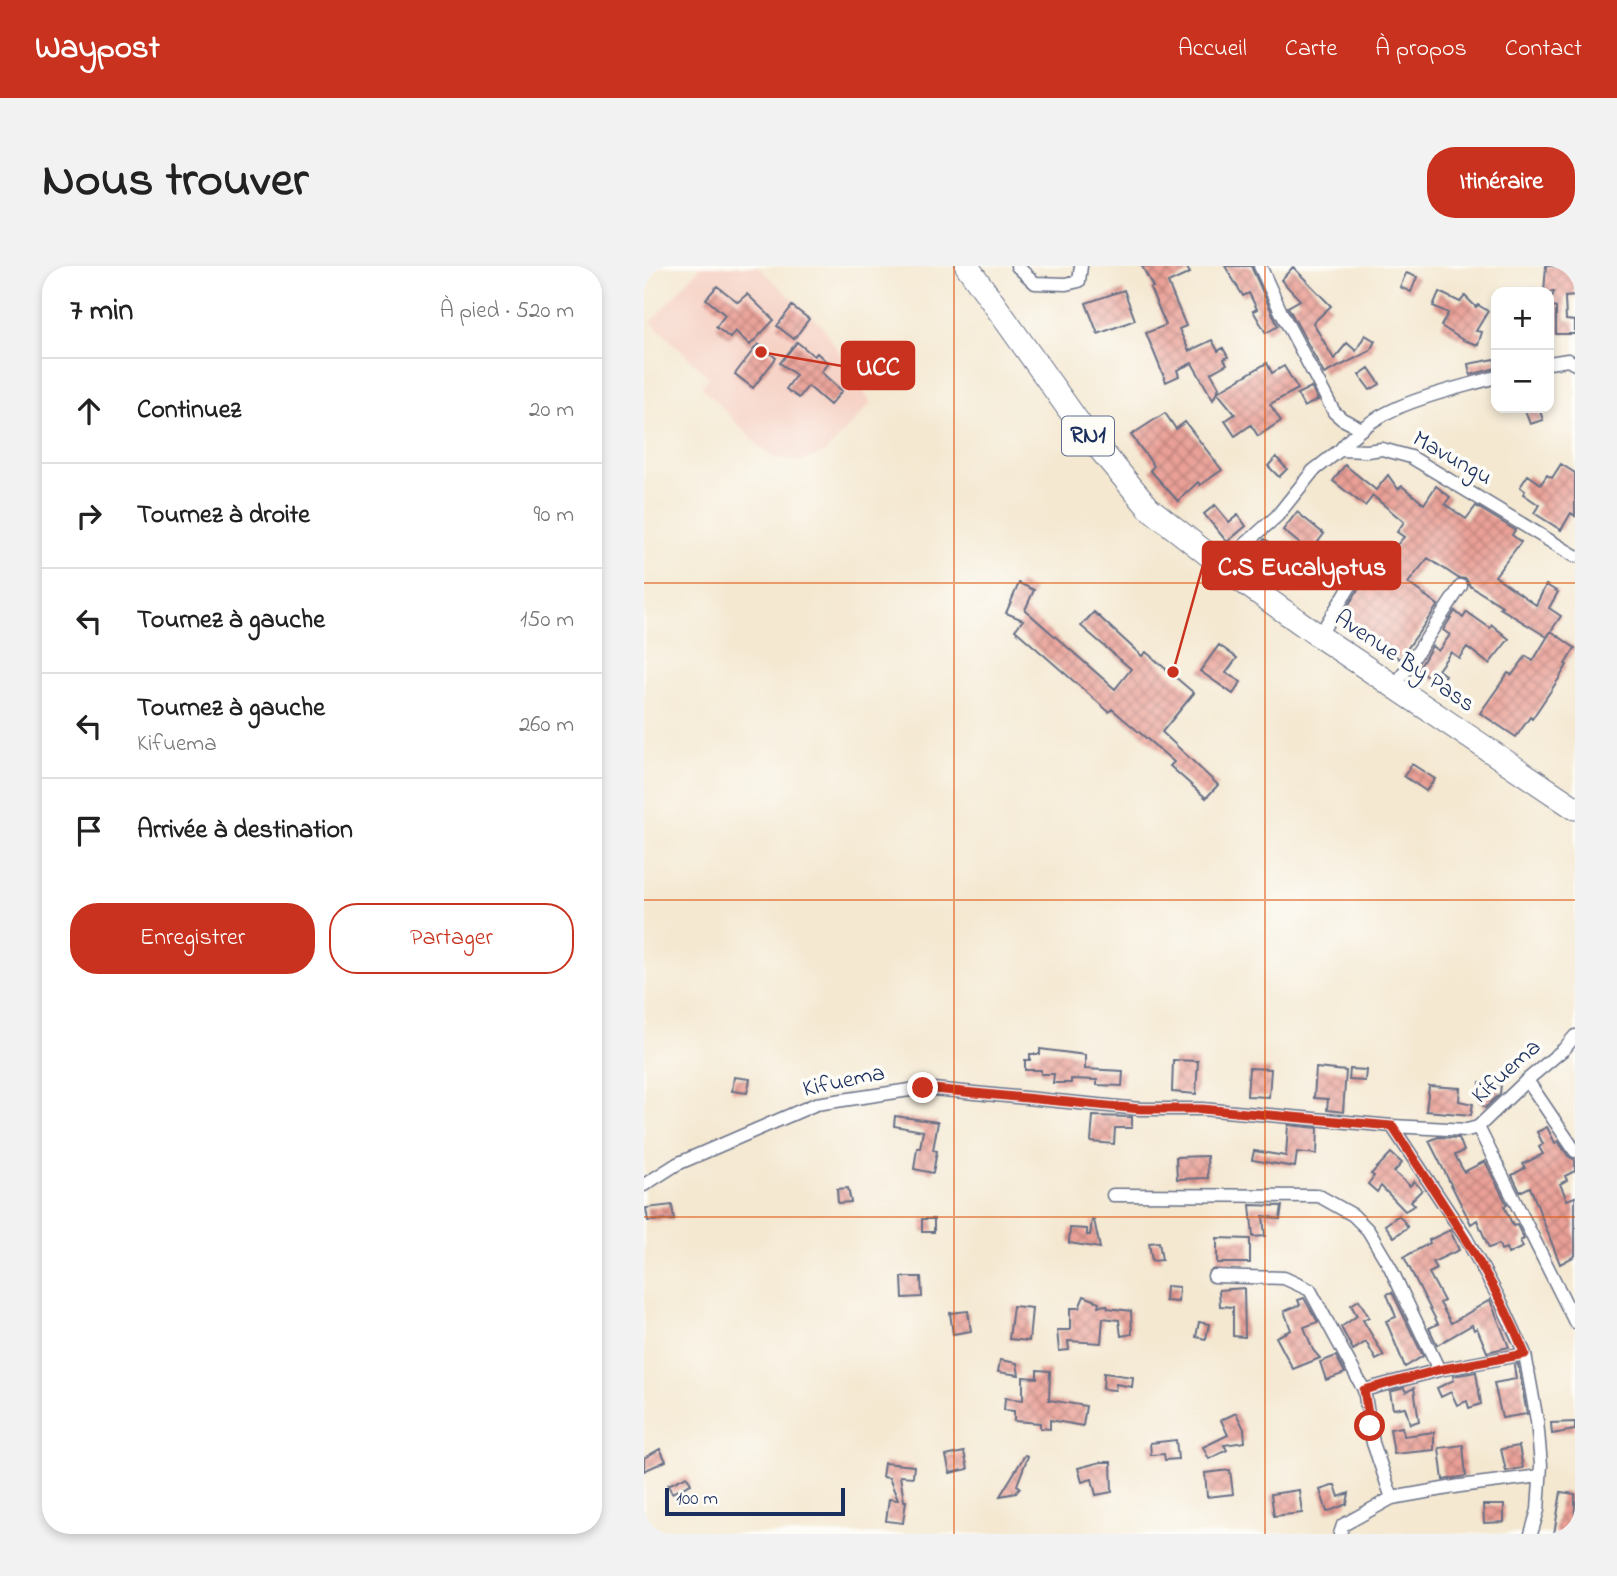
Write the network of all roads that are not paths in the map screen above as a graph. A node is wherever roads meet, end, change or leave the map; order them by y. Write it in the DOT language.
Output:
graph roads {
  1 [pos="967,266"];
  2 [pos="1017,266"];
  3 [pos="1081,266"];
  4 [pos="1260,266"];
  5 [pos="1573,360"];
  6 [pos="1554,362"];
  7 [pos="1491,378"];
  8 [pos="1362,429"];
  9 [pos="1340,450"];
  10 [pos="1372,551"];
  11 [pos="1575,556"];
  12 [pos="1239,579"];
  13 [pos="1461,586"];
  14 [pos="1318,636"];
  15 [pos="1394,688"];
  16 [pos="1575,808"];
  17 [pos="1575,1035"];
  18 [pos="1527,1080"];
  19 [pos="1392,1126"];
  20 [pos="1479,1127"];
  21 [pos="1575,1151"];
  22 [pos="644,1185"];
  23 [pos="1114,1195"];
  24 [pos="1214,1276"];
  25 [pos="1575,1322"];
  26 [pos="1525,1354"];
  27 [pos="1438,1370"];
  28 [pos="1364,1390"];
  29 [pos="1541,1476"];
  30 [pos="1392,1498"];
  31 [pos="1340,1534"];
  32 [pos="1531,1534"];
  1 -- 12 [label="highway, Avenue By Pass / RN1"];
  2 -- 3 [label="street"];
  4 -- 8 [label="street"];
  5 -- 6 [label="street"];
  7 -- 8 [label="street"];
  8 -- 9 [label="street"];
  9 -- 11 [label="street, Mavungu"];
  9 -- 12 [label="street"];
  10 -- 14 [label="street"];
  12 -- 14 [label="highway, Avenue By Pass / RN1"];
  13 -- 15 [label="street"];
  14 -- 15 [label="highway, Avenue By Pass / RN1"];
  15 -- 16 [label="highway, Avenue By Pass / RN1"];
  17 -- 18 [label="street, Kifuema"];
  18 -- 20 [label="street, Kifuema"];
  18 -- 21 [label="street"];
  19 -- 20 [label="street, Kifuema"];
  19 -- 22 [label="street, Kifuema"];
  19 -- 26 [label="street"];
  20 -- 25 [label="street"];
  23 -- 27 [label="street"];
  24 -- 28 [label="street"];
  26 -- 27 [label="street"];
  26 -- 29 [label="street"];
  27 -- 28 [label="street"];
  28 -- 30 [label="street"];
  29 -- 30 [label="street"];
  29 -- 32 [label="street"];
  30 -- 31 [label="street"];
}
